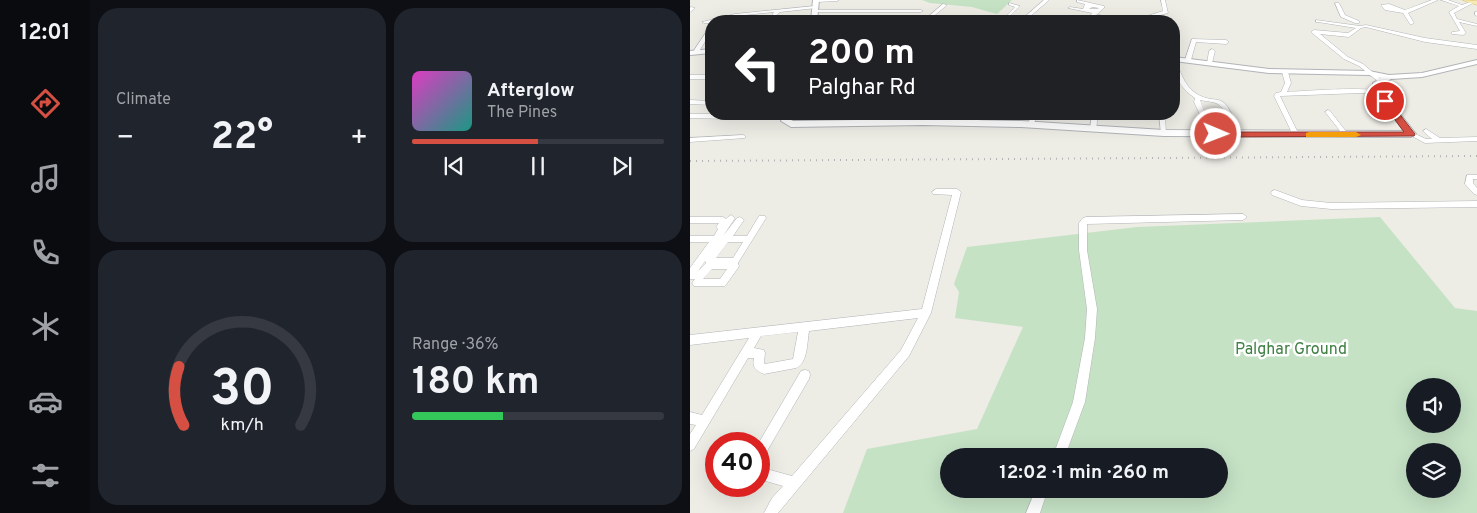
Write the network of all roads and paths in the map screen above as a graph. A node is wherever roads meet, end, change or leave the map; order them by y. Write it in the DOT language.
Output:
graph roads {
  1 [pos="837,0"];
  2 [pos="1047,0"];
  3 [pos="1163,0"];
  4 [pos="1436,0"];
  5 [pos="1443,0"];
  6 [pos="1079,2"];
  7 [pos="1470,2"];
  8 [pos="1010,4"];
  9 [pos="1337,4"];
  10 [pos="815,5"];
  11 [pos="945,5"];
  12 [pos="921,11"];
  13 [pos="777,12"];
  14 [pos="1477,12"];
  15 [pos="739,15"];
  16 [pos="774,15"];
  17 [pos="932,15"];
  18 [pos="1009,15"];
  19 [pos="1029,15"];
  20 [pos="1093,15"];
  21 [pos="1101,15"];
  22 [pos="1155,15"];
  23 [pos="1370,19"];
  24 [pos="1318,21"];
  25 [pos="1454,21"];
  26 [pos="1412,23"];
  27 [pos="1477,26"];
  28 [pos="1360,27"];
  29 [pos="1370,27"];
  30 [pos="1454,33"];
  31 [pos="1352,34"];
  32 [pos="704,41"];
  33 [pos="1226,42"];
  34 [pos="1356,42"];
  35 [pos="1477,47"];
  36 [pos="1212,51"];
  37 [pos="694,52"];
  38 [pos="1180,59"];
  39 [pos="1188,60"];
  40 [pos="1477,62"];
  41 [pos="1210,63"];
  42 [pos="1285,72"];
  43 [pos="1377,75"];
  44 [pos="1180,76"];
  45 [pos="690,78"];
  46 [pos="705,78"];
  47 [pos="1379,92"];
  48 [pos="1283,94"];
  49 [pos="1198,97"];
  50 [pos="690,102"];
  51 [pos="702,102"];
  52 [pos="705,102"];
  53 [pos="1328,112"];
  54 [pos="690,114"];
  55 [pos="705,115"];
  56 [pos="786,120"];
  57 [pos="939,120"];
  58 [pos="977,120"];
  59 [pos="1033,120"];
  60 [pos="1094,120"];
  61 [pos="1163,120"];
  62 [pos="1228,120"];
  63 [pos="937,123"];
  64 [pos="975,123"];
  65 [pos="1030,125"];
  66 [pos="1093,129"];
  67 [pos="1426,131"];
  68 [pos="1164,133"];
  69 [pos="1410,134"];
  70 [pos="1234,135"];
  71 [pos="1296,135"];
  72 [pos="1346,135"];
  73 [pos="743,138"];
  74 [pos="1477,138"];
  75 [pos="690,140"];
  76 [pos="1438,140"];
  77 [pos="1477,177"];
  78 [pos="936,192"];
  79 [pos="1477,192"];
  80 [pos="1275,193"];
  81 [pos="1477,204"];
  82 [pos="1243,217"];
  83 [pos="762,218"];
  84 [pos="736,219"];
  85 [pos="690,220"];
  86 [pos="749,238"];
  87 [pos="690,239"];
  88 [pos="717,239"];
  89 [pos="690,275"];
  90 [pos="701,275"];
  91 [pos="926,313"];
  92 [pos="804,328"];
  93 [pos="758,332"];
  94 [pos="690,340"];
  95 [pos="747,353"];
  96 [pos="805,375"];
  97 [pos="690,418"];
  98 [pos="705,420"];
  99 [pos="770,435"];
  100 [pos="690,445"];
  101 [pos="1062,448"];
  102 [pos="770,476"];
  103 [pos="796,483"];
  104 [pos="1039,498"];
  105 [pos="771,513"];
  106 [pos="1033,513"];
  1 -- 10 [label="street"];
  2 -- 19 [label="street"];
  3 -- 22 [label="street"];
  4 -- 26 [label="street"];
  5 -- 7 [label="street"];
  6 -- 20 [label="street"];
  7 -- 14 [label="street"];
  7 -- 25 [label="street"];
  8 -- 18 [label="street"];
  9 -- 28 [label="street"];
  10 -- 12 [label="street"];
  10 -- 13 [label="street"];
  11 -- 17 [label="street"];
  13 -- 15 [label="street"];
  13 -- 16 [label="street"];
  20 -- 21 [label="street"];
  23 -- 29 [label="street"];
  24 -- 28 [label="street"];
  25 -- 27 [label="street"];
  25 -- 30 [label="street"];
  28 -- 29 [label="street"];
  28 -- 31 [label="street"];
  29 -- 35 [label="street"];
  31 -- 34 [label="street"];
  31 -- 43 [label="street"];
  32 -- 37 [label="street"];
  33 -- 39 [label="street"];
  36 -- 41 [label="street"];
  38 -- 39 [label="street"];
  39 -- 41 [label="street"];
  40 -- 43 [label="street"];
  41 -- 42 [label="street"];
  42 -- 43 [label="street"];
  42 -- 48 [label="street"];
  43 -- 47 [label="street"];
  44 -- 49 [label="street"];
  45 -- 46 [label="street"];
  47 -- 48 [label="street"];
  47 -- 69 [label="street"];
  48 -- 71 [label="street"];
  49 -- 62 [label="street"];
  49 -- 62 [label="street"];
  50 -- 51 [label="street"];
  51 -- 52 [label="street"];
  51 -- 54 [label="street"];
  53 -- 72 [label="street"];
  54 -- 55 [label="street"];
  56 -- 63 [label="street"];
  57 -- 63 [label="street"];
  58 -- 64 [label="street"];
  59 -- 65 [label="street"];
  60 -- 66 [label="street"];
  61 -- 68 [label="street"];
  62 -- 70 [label="street"];
  63 -- 64 [label="street"];
  64 -- 65 [label="street"];
  65 -- 66 [label="street"];
  66 -- 68 [label="street"];
  67 -- 76 [label="street"];
  68 -- 70 [label="street"];
  69 -- 72 [label="street"];
  69 -- 76 [label="street"];
  70 -- 71 [label="street"];
  71 -- 72 [label="street"];
  73 -- 75 [label="street"];
  74 -- 76 [label="street"];
  77 -- 79 [label="street"];
  78 -- 91 [label="street"];
  80 -- 81 [label="street"];
  82 -- 101 [label="street"];
  83 -- 86 [label="street"];
  84 -- 88 [label="street"];
  85 -- 88 [label="street"];
  86 -- 88 [label="street"];
  86 -- 88 [label="street"];
  87 -- 88 [label="street"];
  88 -- 89 [label="street"];
  89 -- 90 [label="street"];
  91 -- 92 [label="street"];
  91 -- 103 [label="street"];
  92 -- 93 [label="street"];
  92 -- 95 [label="street"];
  93 -- 94 [label="street"];
  93 -- 95 [label="street"];
  95 -- 98 [label="street"];
  96 -- 99 [label="street"];
  97 -- 98 [label="street"];
  98 -- 100 [label="street"];
  102 -- 103 [label="street"];
  103 -- 105 [label="street"];
  104 -- 106 [label="street"];
}
